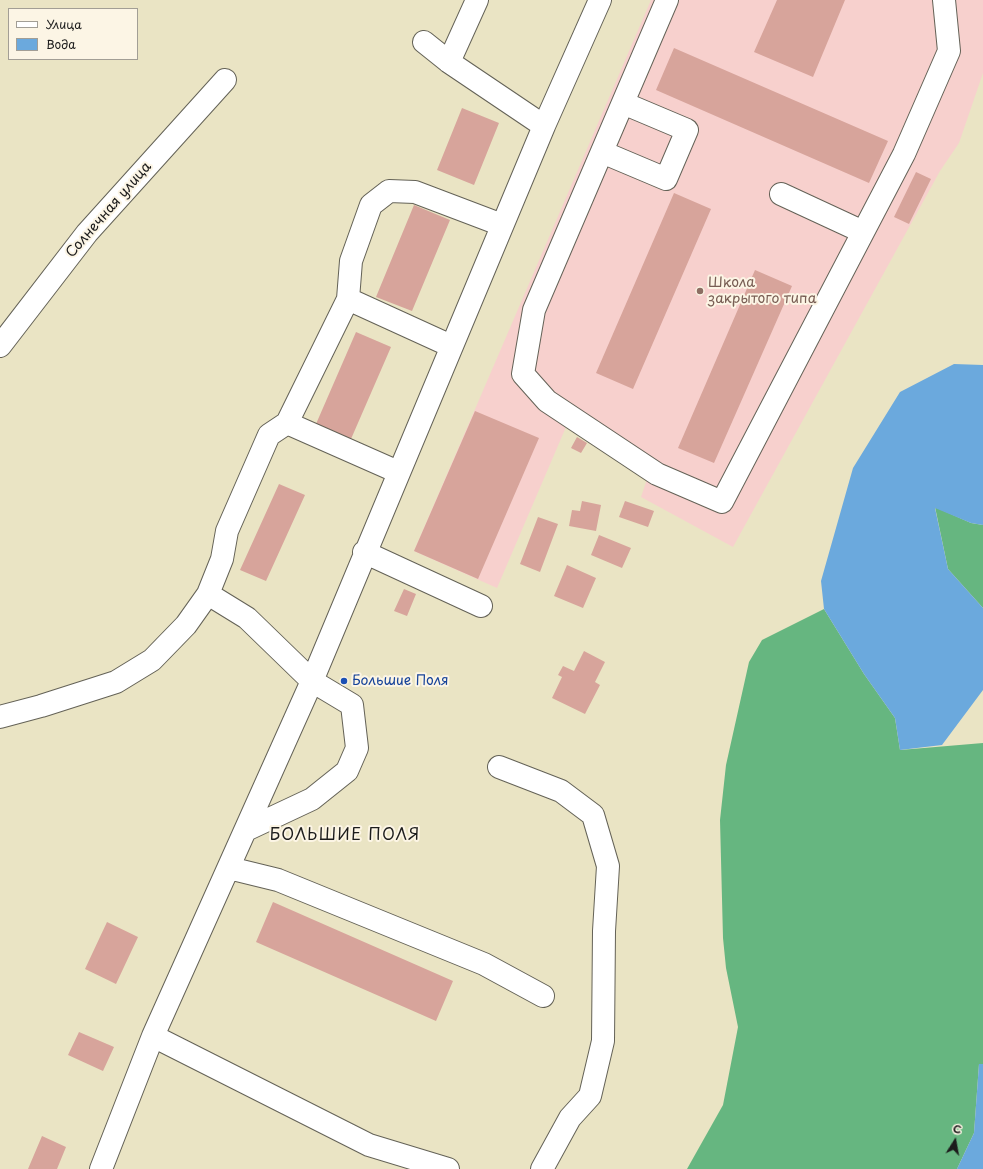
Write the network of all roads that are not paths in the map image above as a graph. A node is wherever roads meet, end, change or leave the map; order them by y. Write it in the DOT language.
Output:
graph roads {
  1 [pos="477,0"];
  2 [pos="600,0"];
  3 [pos="668,0"];
  4 [pos="944,0"];
  5 [pos="424,42"];
  6 [pos="449,62"];
  7 [pos="226,80"];
  8 [pos="623,103"];
  9 [pos="544,126"];
  10 [pos="602,152"];
  11 [pos="781,194"];
  12 [pos="502,226"];
  13 [pos="863,232"];
  14 [pos="348,299"];
  15 [pos="0,346"];
  16 [pos="451,346"];
  17 [pos="287,423"];
  18 [pos="398,472"];
  19 [pos="364,552"];
  20 [pos="208,594"];
  21 [pos="482,606"];
  22 [pos="312,681"];
  23 [pos="0,717"];
  24 [pos="499,767"];
  25 [pos="246,830"];
  26 [pos="229,868"];
  27 [pos="543,996"];
  28 [pos="153,1036"];
  29 [pos="101,1169"];
  30 [pos="448,1169"];
  31 [pos="542,1169"];
  1 -- 6 [label="street"];
  2 -- 9 [label="street"];
  3 -- 8 [label="street"];
  4 -- 13 [label="street"];
  5 -- 6 [label="street"];
  6 -- 9 [label="street"];
  7 -- 15 [label="street, Солнечная улица"];
  8 -- 10 [label="street"];
  8 -- 10 [label="street"];
  9 -- 12 [label="street"];
  10 -- 13 [label="street"];
  11 -- 13 [label="street"];
  12 -- 14 [label="street"];
  12 -- 16 [label="street"];
  14 -- 16 [label="street"];
  14 -- 17 [label="street"];
  16 -- 18 [label="street"];
  17 -- 18 [label="street"];
  17 -- 20 [label="street"];
  18 -- 19 [label="street"];
  19 -- 21 [label="street"];
  19 -- 22 [label="street"];
  20 -- 22 [label="street"];
  20 -- 23 [label="street"];
  22 -- 25 [label="street"];
  22 -- 25 [label="street"];
  24 -- 31 [label="street"];
  25 -- 26 [label="street"];
  26 -- 27 [label="street"];
  26 -- 28 [label="street"];
  28 -- 29 [label="street"];
  28 -- 30 [label="street"];
}
